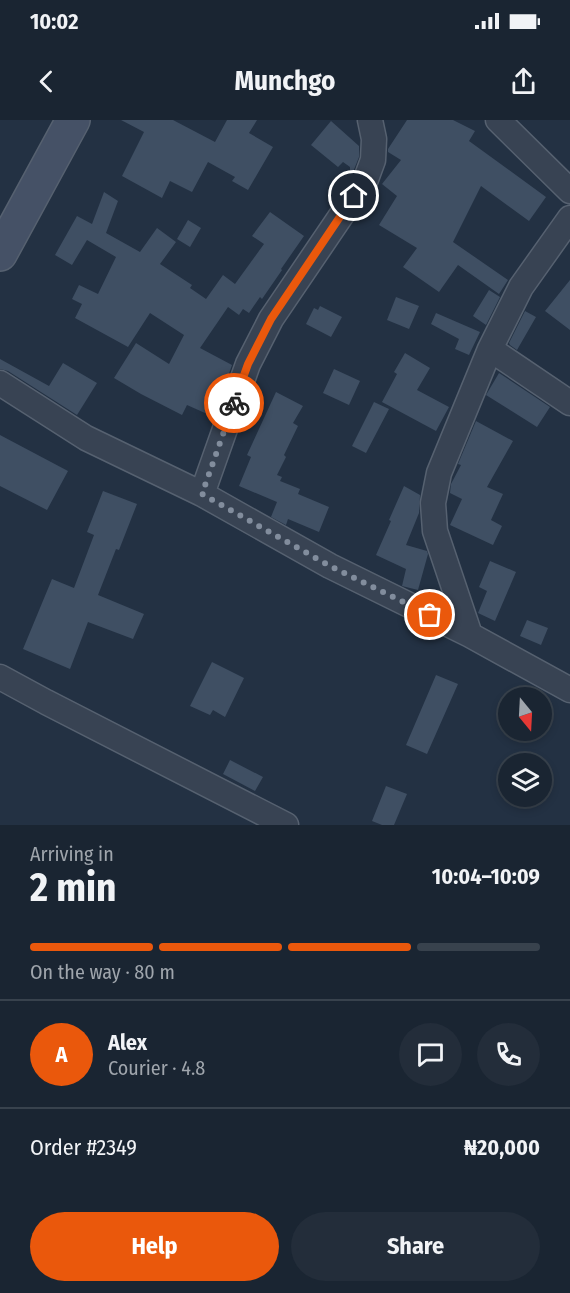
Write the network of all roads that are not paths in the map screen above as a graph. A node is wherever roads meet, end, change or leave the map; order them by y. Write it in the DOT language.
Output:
graph roads {
  1 [pos="73,120"];
  2 [pos="370,120"];
  3 [pos="498,120"];
  4 [pos="570,191"];
  5 [pos="570,218"];
  6 [pos="2,245"];
  7 [pos="490,349"];
  8 [pos="0,383"];
  9 [pos="570,403"];
  10 [pos="202,494"];
  11 [pos="470,635"];
  12 [pos="0,678"];
  13 [pos="570,690"];
  14 [pos="286,825"];
  1 -- 6 [label="street"];
  2 -- 10 [label="street"];
  3 -- 4 [label="street"];
  5 -- 7 [label="street"];
  7 -- 9 [label="street"];
  7 -- 11 [label="street"];
  8 -- 10 [label="street"];
  10 -- 11 [label="street"];
  11 -- 13 [label="street"];
  12 -- 14 [label="street"];
}
